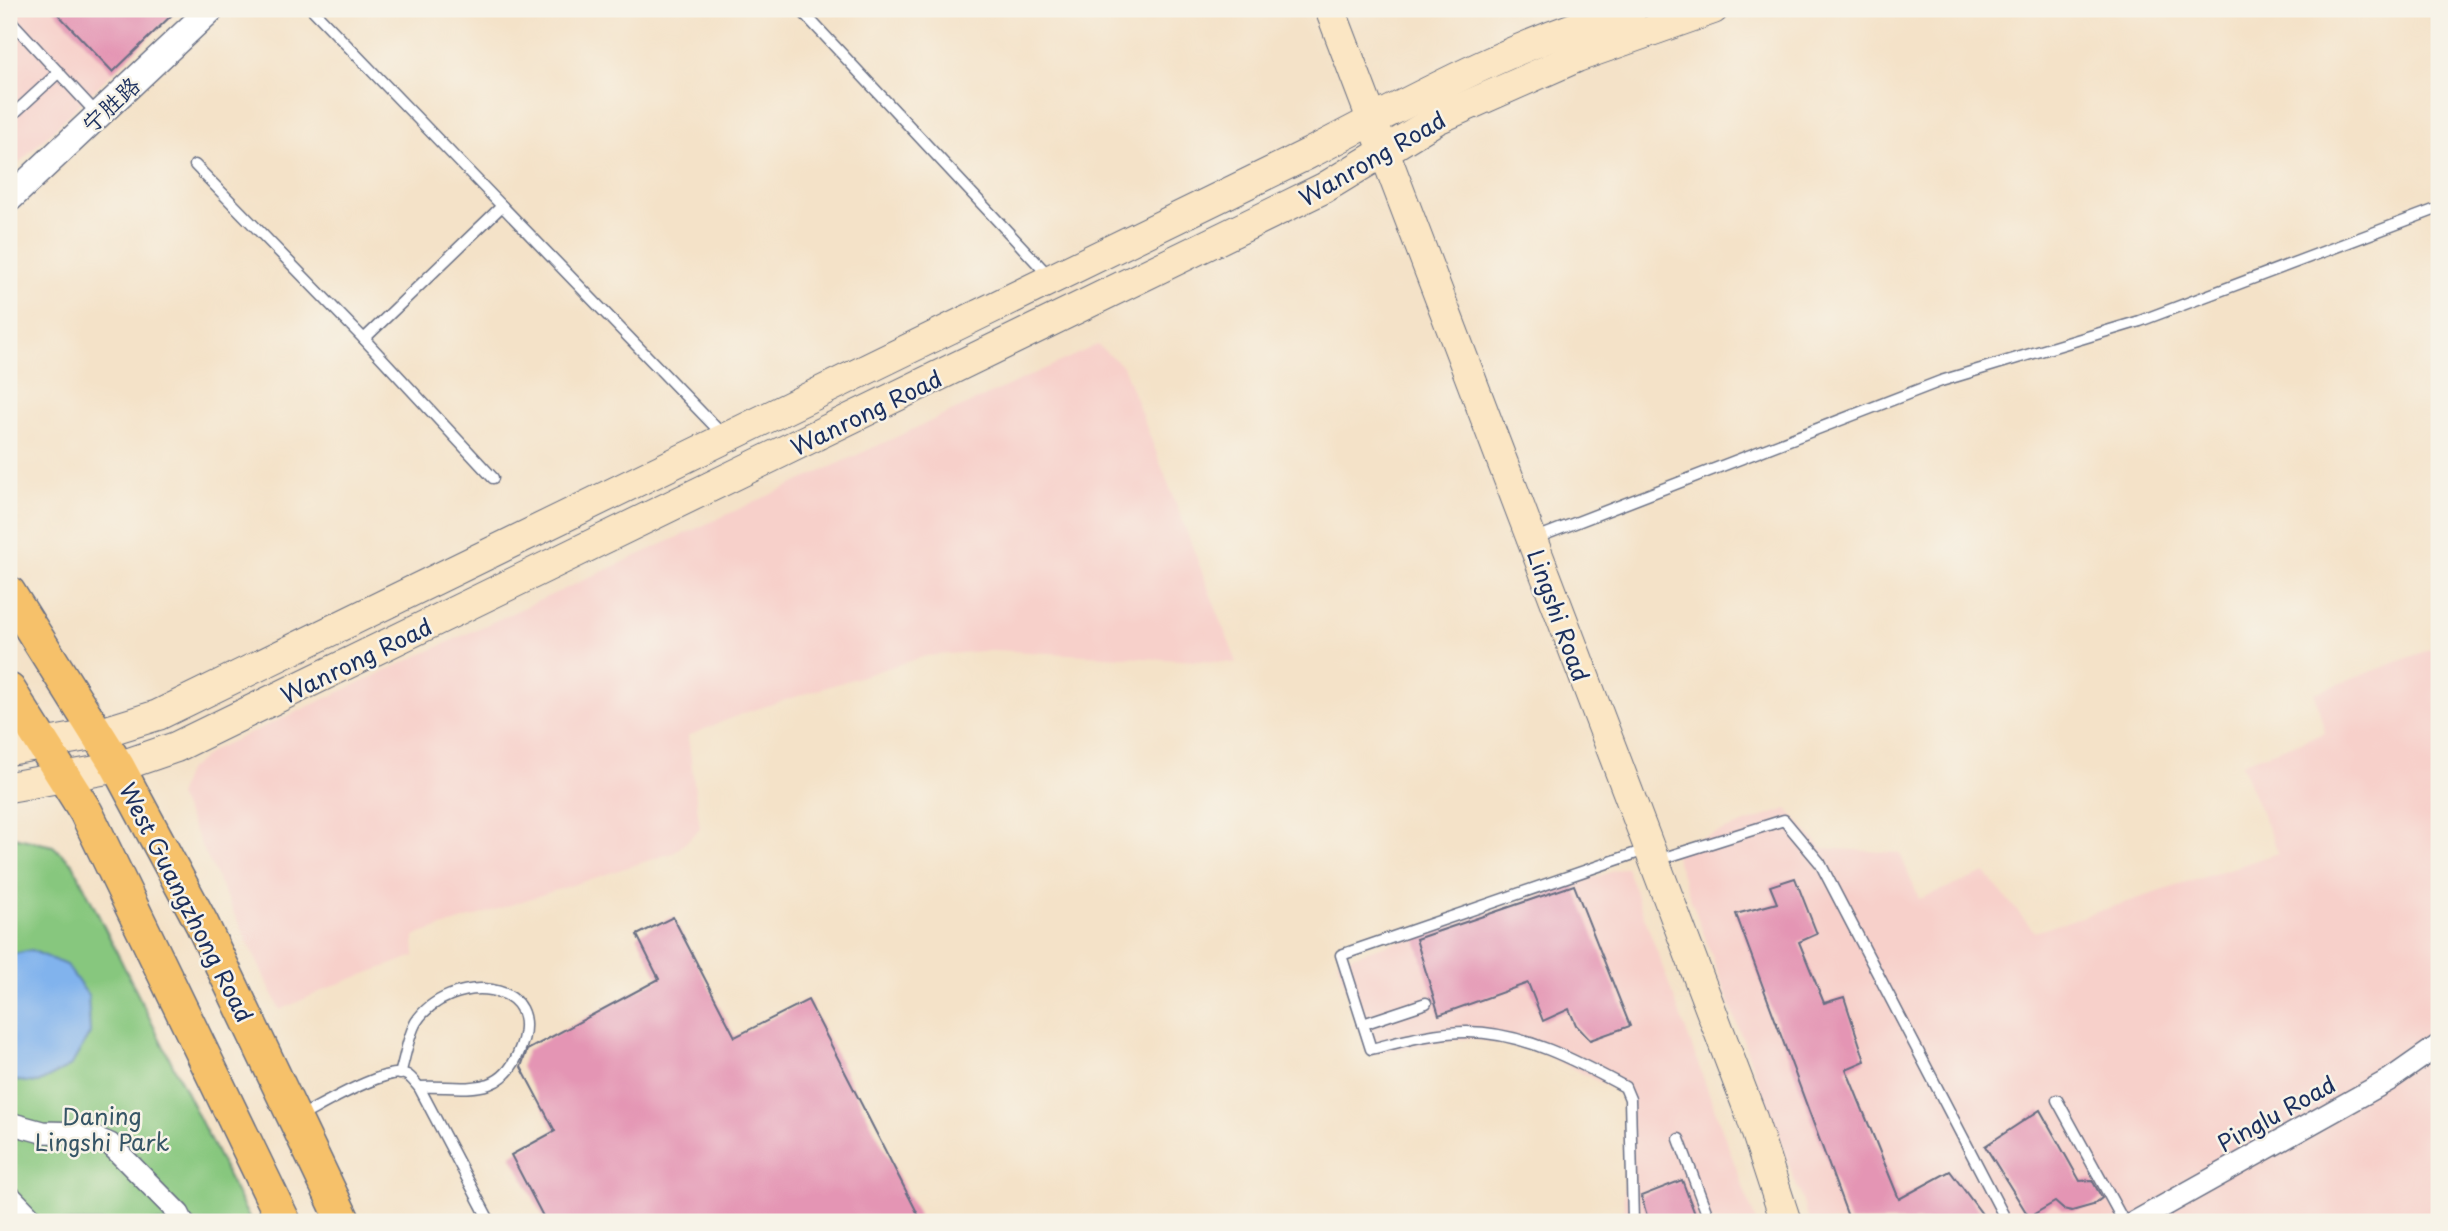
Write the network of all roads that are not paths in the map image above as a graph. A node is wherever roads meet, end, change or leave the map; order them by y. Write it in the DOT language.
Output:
graph roads {
  1 [pos="211,9"];
  2 [pos="312,9"];
  3 [pos="800,9"];
  4 [pos="1329,9"];
  5 [pos="1351,9"];
  6 [pos="1632,9"];
  7 [pos="1713,9"];
  8 [pos="9,19"];
  9 [pos="59,72"];
  10 [pos="99,115"];
  11 [pos="1379,116"];
  12 [pos="9,118"];
  13 [pos="1391,147"];
  14 [pos="195,165"];
  15 [pos="9,199"];
  16 [pos="502,206"];
  17 [pos="2439,208"];
  18 [pos="1052,279"];
  19 [pos="363,339"];
  20 [pos="726,438"];
  21 [pos="493,478"];
  22 [pos="1544,535"];
  23 [pos="9,593"];
  24 [pos="9,690"];
  25 [pos="97,734"];
  26 [pos="44,744"];
  27 [pos="9,750"];
  28 [pos="118,767"];
  29 [pos="65,775"];
  30 [pos="9,787"];
  31 [pos="1657,853"];
  32 [pos="1426,1003"];
  33 [pos="1363,1024"];
  34 [pos="2439,1045"];
  35 [pos="400,1074"];
  36 [pos="419,1087"];
  37 [pos="2057,1100"];
  38 [pos="295,1120"];
  39 [pos="9,1123"];
  40 [pos="1679,1139"];
  41 [pos="9,1195"];
  42 [pos="35,1222"];
  43 [pos="183,1222"];
  44 [pos="284,1222"];
  45 [pos="344,1222"];
  46 [pos="490,1222"];
  47 [pos="1633,1222"];
  48 [pos="1710,1222"];
  49 [pos="1786,1222"];
  50 [pos="1802,1222"];
  51 [pos="2007,1222"];
  52 [pos="2124,1222"];
  53 [pos="2135,1222"];
  1 -- 10 [label="street, 宁胜路"];
  2 -- 16 [label="lane"];
  3 -- 18 [label="lane"];
  4 -- 11 [label="main road, Lingshi Road"];
  5 -- 11 [label="main road, Lingshi Road"];
  6 -- 11 [label="main road, Wanrong Road"];
  7 -- 13 [label="main road, Wanrong Road"];
  8 -- 9 [label="lane"];
  9 -- 10 [label="lane"];
  9 -- 12 [label="lane"];
  10 -- 15 [label="street, 宁胜路"];
  11 -- 13 [label="main road, Lingshi Road"];
  11 -- 18 [label="main road, Wanrong Road"];
  13 -- 22 [label="main road, Lingshi Road"];
  13 -- 28 [label="main road, Wanrong Road"];
  13 -- 31 [label="main road, Lingshi Road"];
  14 -- 19 [label="lane"];
  16 -- 19 [label="lane"];
  16 -- 20 [label="lane"];
  17 -- 22 [label="lane"];
  18 -- 20 [label="main road, Wanrong Road"];
  19 -- 21 [label="lane"];
  20 -- 25 [label="main road, Wanrong Road"];
  22 -- 31 [label="main road, Lingshi Road"];
  23 -- 25 [label="main road, West Guangzhong Road"];
  24 -- 26 [label="main road"];
  25 -- 26 [label="main road, Wanrong Road"];
  25 -- 28 [label="main road, West Guangzhong Road"];
  26 -- 27 [label="main road, Wanrong Road"];
  26 -- 29 [label="main road"];
  28 -- 29 [label="main road, Wanrong Road"];
  28 -- 38 [label="main road, West Guangzhong Road"];
  29 -- 30 [label="main road, Wanrong Road"];
  29 -- 44 [label="main road"];
  31 -- 33 [label="lane"];
  31 -- 49 [label="main road, Lingshi Road"];
  31 -- 50 [label="main road, Lingshi Road"];
  31 -- 51 [label="lane"];
  32 -- 33 [label="lane"];
  33 -- 47 [label="lane"];
  34 -- 53 [label="street, Pinglu Road"];
  35 -- 36 [label="lane"];
  35 -- 36 [label="lane"];
  35 -- 38 [label="lane"];
  36 -- 46 [label="lane"];
  37 -- 52 [label="lane"];
  38 -- 45 [label="main road, West Guangzhong Road"];
  39 -- 43 [label="street"];
  40 -- 48 [label="lane"];
  41 -- 42 [label="street"];
}
